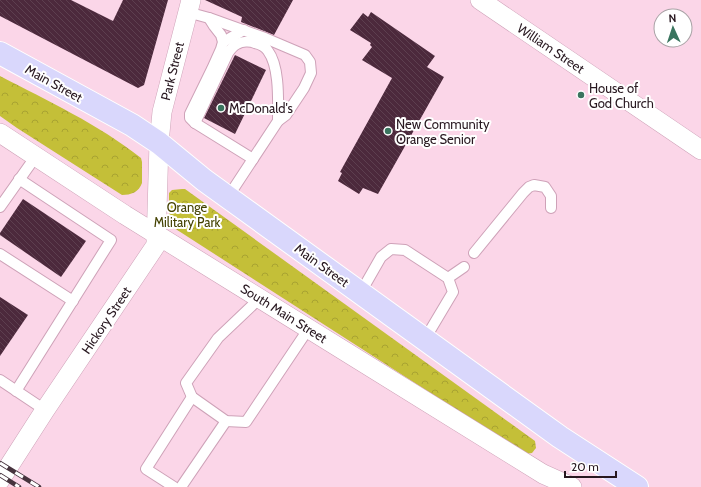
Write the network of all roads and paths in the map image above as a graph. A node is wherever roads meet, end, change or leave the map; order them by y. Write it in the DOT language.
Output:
graph roads {
  1 [pos="480,0"];
  2 [pos="189,6"];
  3 [pos="209,18"];
  4 [pos="244,30"];
  5 [pos="223,42"];
  6 [pos="0,53"];
  7 [pos="278,121"];
  8 [pos="195,123"];
  9 [pos="0,133"];
  10 [pos="159,143"];
  11 [pos="701,150"];
  12 [pos="36,156"];
  13 [pos="253,159"];
  14 [pos="19,179"];
  15 [pos="228,197"];
  16 [pos="0,207"];
  17 [pos="551,208"];
  18 [pos="157,234"];
  19 [pos="0,254"];
  20 [pos="474,254"];
  21 [pos="464,267"];
  22 [pos="448,278"];
  23 [pos="360,292"];
  24 [pos="260,298"];
  25 [pos="73,301"];
  26 [pos="308,328"];
  27 [pos="425,339"];
  28 [pos="0,380"];
  29 [pos="16,390"];
  30 [pos="192,397"];
  31 [pos="45,410"];
  32 [pos="226,421"];
  33 [pos="0,480"];
  34 [pos="540,480"];
  35 [pos="174,487"];
  36 [pos="181,487"];
  37 [pos="572,487"];
  38 [pos="637,487"];
  1 -- 11 [label="street, William Street"];
  2 -- 3 [label="lane"];
  2 -- 10 [label="street, Park Street"];
  3 -- 4 [label="lane"];
  3 -- 5 [label="lane"];
  4 -- 5 [label="lane"];
  4 -- 7 [label="lane"];
  5 -- 8 [label="lane"];
  6 -- 10 [label="main road, Main Street"];
  7 -- 8 [label="lane"];
  7 -- 13 [label="lane"];
  8 -- 13 [label="lane"];
  9 -- 12 [label="street, South Main Street"];
  10 -- 15 [label="main road, Main Street"];
  10 -- 18 [label="street, Hickory Street"];
  12 -- 14 [label="lane"];
  12 -- 18 [label="street, South Main Street"];
  13 -- 15 [label="lane"];
  14 -- 16 [label="lane"];
  14 -- 25 [label="lane"];
  15 -- 23 [label="main road, Main Street"];
  17 -- 20 [label="lane"];
  18 -- 24 [label="street, South Main Street"];
  18 -- 31 [label="street, Hickory Street"];
  19 -- 25 [label="lane"];
  21 -- 22 [label="lane"];
  22 -- 23 [label="lane"];
  22 -- 27 [label="lane"];
  23 -- 27 [label="main road, Main Street"];
  24 -- 26 [label="street, South Main Street"];
  24 -- 30 [label="lane"];
  25 -- 29 [label="lane"];
  26 -- 32 [label="lane"];
  26 -- 34 [label="street, South Main Street"];
  27 -- 38 [label="main road, Main Street"];
  28 -- 29 [label="lane"];
  29 -- 31 [label="lane"];
  30 -- 32 [label="lane"];
  30 -- 35 [label="lane"];
  31 -- 33 [label="street, Hickory Street"];
  32 -- 36 [label="lane"];
  34 -- 37 [label="street, South Main Street"];
}
